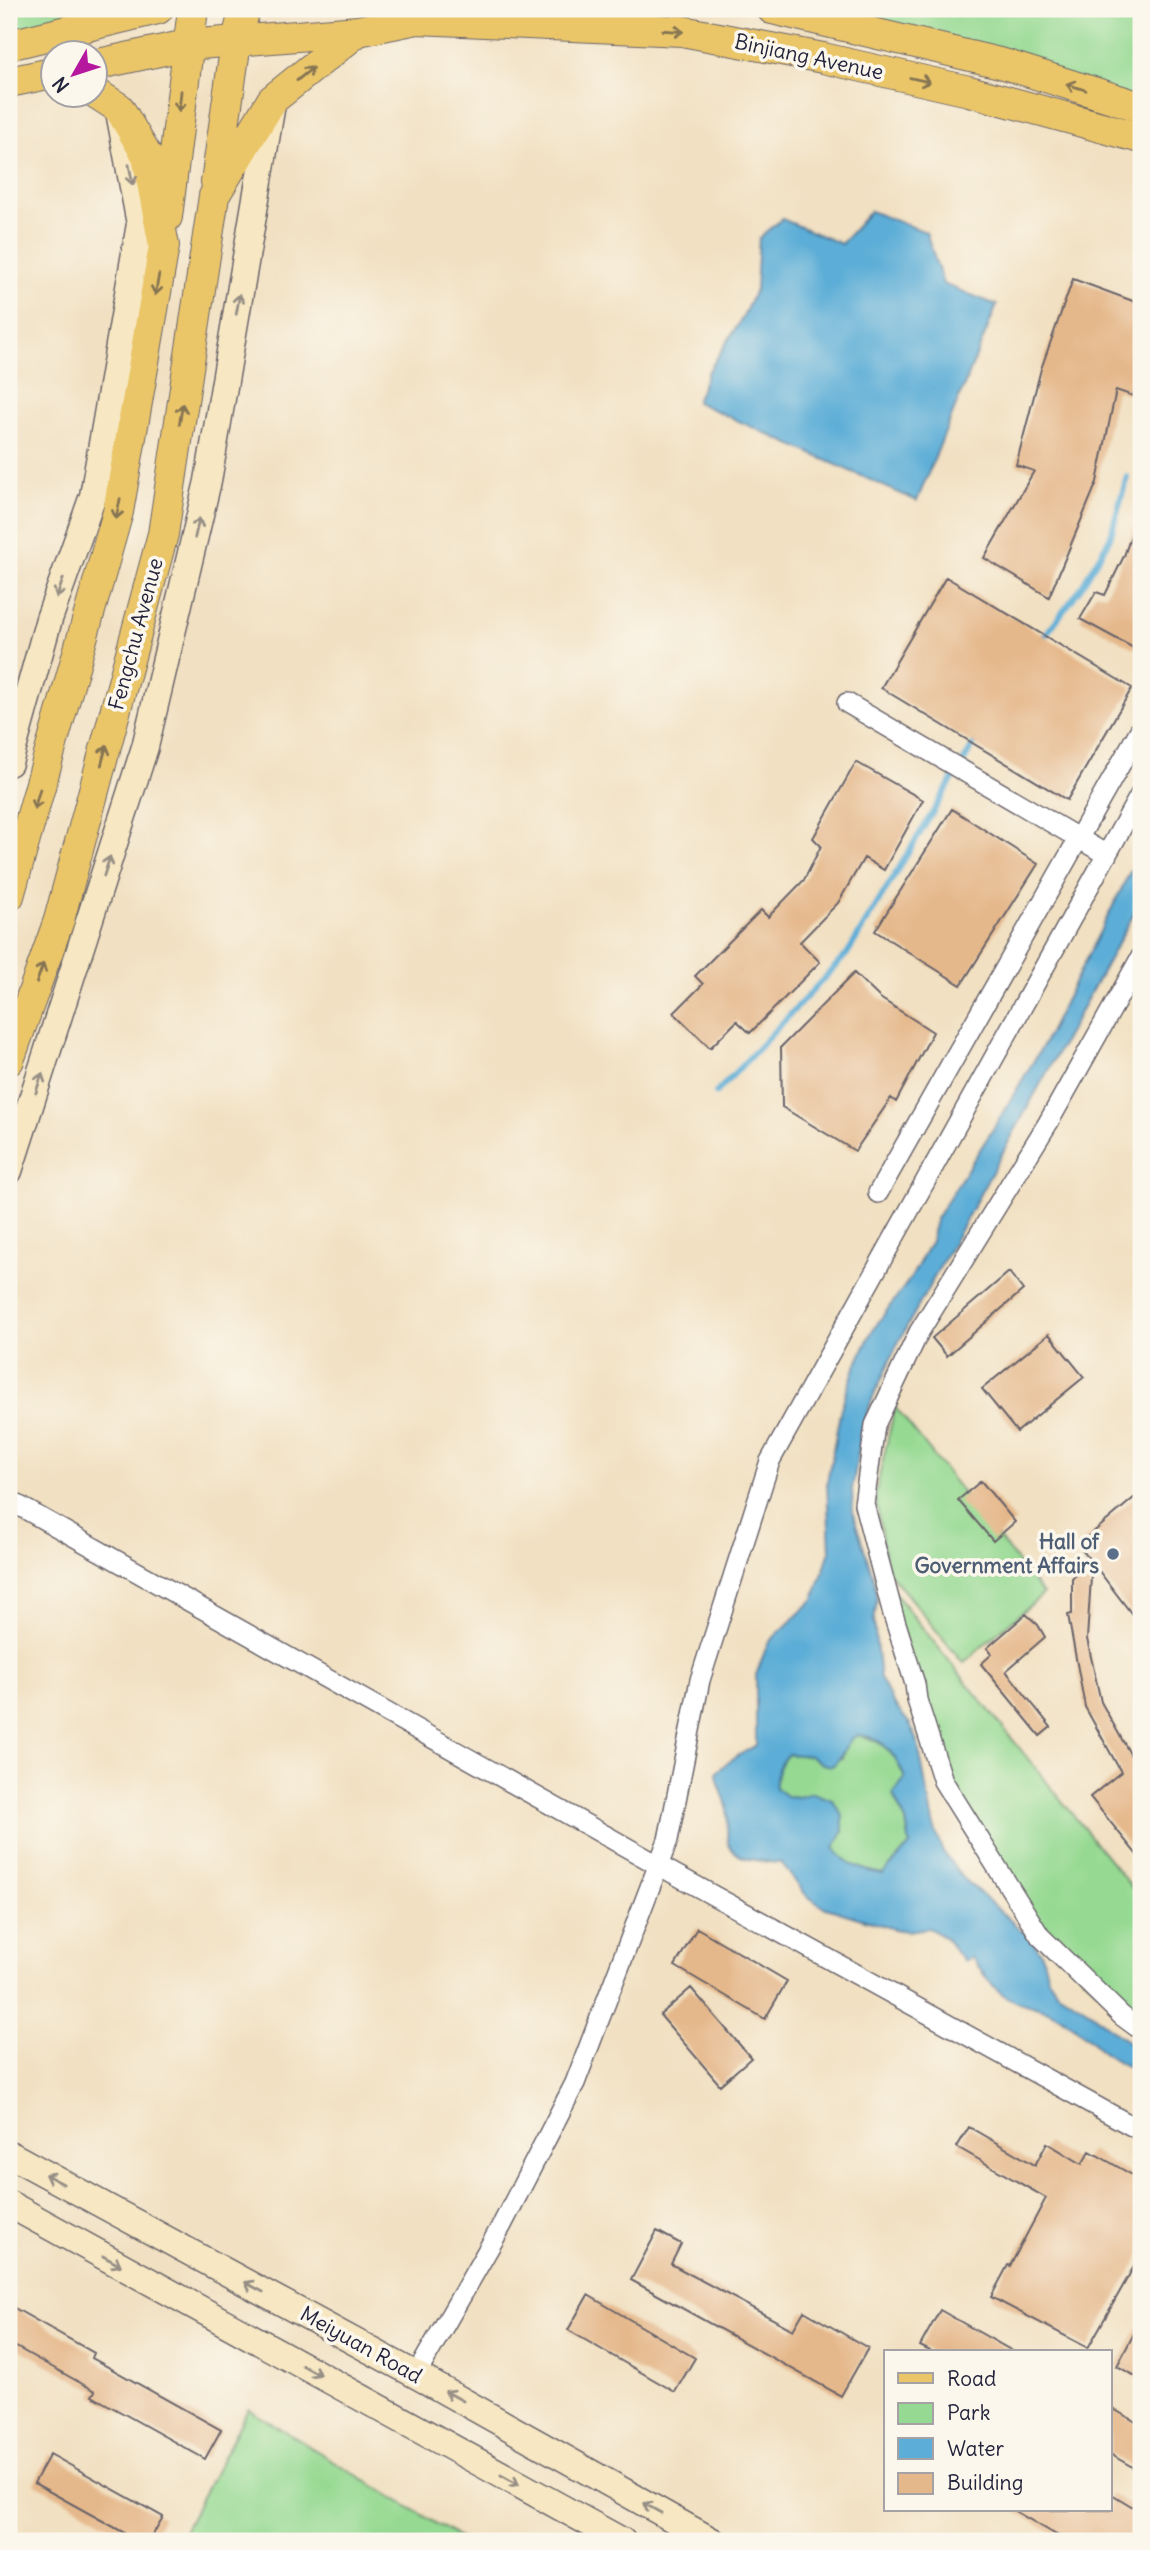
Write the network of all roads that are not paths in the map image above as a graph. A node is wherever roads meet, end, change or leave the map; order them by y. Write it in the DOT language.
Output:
graph roads {
  1 [pos="158,9"];
  2 [pos="193,9"];
  3 [pos="245,9"];
  4 [pos="772,9"];
  5 [pos="358,31"];
  6 [pos="236,42"];
  7 [pos="9,45"];
  8 [pos="187,45"];
  9 [pos="108,62"];
  10 [pos="38,77"];
  11 [pos="9,85"];
  12 [pos="38,86"];
  13 [pos="272,100"];
  14 [pos="108,101"];
  15 [pos="108,104"];
  16 [pos="1141,107"];
  17 [pos="1141,138"];
  18 [pos="214,196"];
  19 [pos="208,234"];
  20 [pos="165,236"];
  21 [pos="248,245"];
  22 [pos="173,469"];
  23 [pos="93,496"];
  24 [pos="174,625"];
  25 [pos="83,640"];
  26 [pos="847,703"];
  27 [pos="1141,728"];
  28 [pos="9,763"];
  29 [pos="1141,793"];
  30 [pos="1079,837"];
  31 [pos="1107,855"];
  32 [pos="9,896"];
  33 [pos="1141,957"];
  34 [pos="9,1060"];
  35 [pos="9,1171"];
  36 [pos="878,1193"];
  37 [pos="9,1500"];
  38 [pos="658,1865"];
  39 [pos="1141,2030"];
  40 [pos="1141,2131"];
  41 [pos="9,2154"];
  42 [pos="9,2204"];
  43 [pos="416,2375"];
  44 [pos="622,2541"];
  45 [pos="712,2541"];
  1 -- 7 [label="main road"];
  2 -- 8 [label="main road"];
  3 -- 6 [label="main road, Fengchu Avenue"];
  16 -- 4 [label="main road, Binjiang Avenue, one-way"];
  5 -- 6 [label="main road, Binjiang Avenue"];
  13 -- 5 [label="main road, Fengchu Avenue, one-way"];
  5 -- 17 [label="main road, Binjiang Avenue, one-way"];
  6 -- 8 [label="main road, Binjiang Avenue"];
  6 -- 18 [label="main road, Fengchu Avenue"];
  8 -- 9 [label="main road, Binjiang Avenue"];
  8 -- 20 [label="main road, one-way"];
  10 -- 11 [label="main road"];
  11 -- 12 [label="main road"];
  13 -- 18 [label="main road, Fengchu Avenue"];
  13 -- 21 [label="street"];
  14 -- 20 [label="main road"];
  15 -- 23 [label="street, one-way"];
  18 -- 19 [label="main road, Fengchu Avenue"];
  19 -- 20 [label="main road"];
  19 -- 21 [label="street"];
  22 -- 19 [label="main road, Fengchu Avenue, one-way"];
  20 -- 25 [label="main road, one-way"];
  24 -- 21 [label="street, one-way"];
  22 -- 24 [label="street"];
  34 -- 22 [label="main road, Fengchu Avenue, one-way"];
  23 -- 25 [label="street"];
  23 -- 28 [label="street, one-way"];
  35 -- 24 [label="street, one-way"];
  25 -- 32 [label="main road, one-way"];
  26 -- 30 [label="street"];
  27 -- 30 [label="street"];
  29 -- 31 [label="street"];
  30 -- 31 [label="street"];
  30 -- 36 [label="street"];
  31 -- 38 [label="street"];
  33 -- 39 [label="street"];
  37 -- 38 [label="street"];
  38 -- 40 [label="street"];
  38 -- 43 [label="street"];
  43 -- 41 [label="street, Meiyuan Road, one-way"];
  42 -- 44 [label="street, one-way"];
  45 -- 43 [label="street, Meiyuan Road, one-way"];
}
